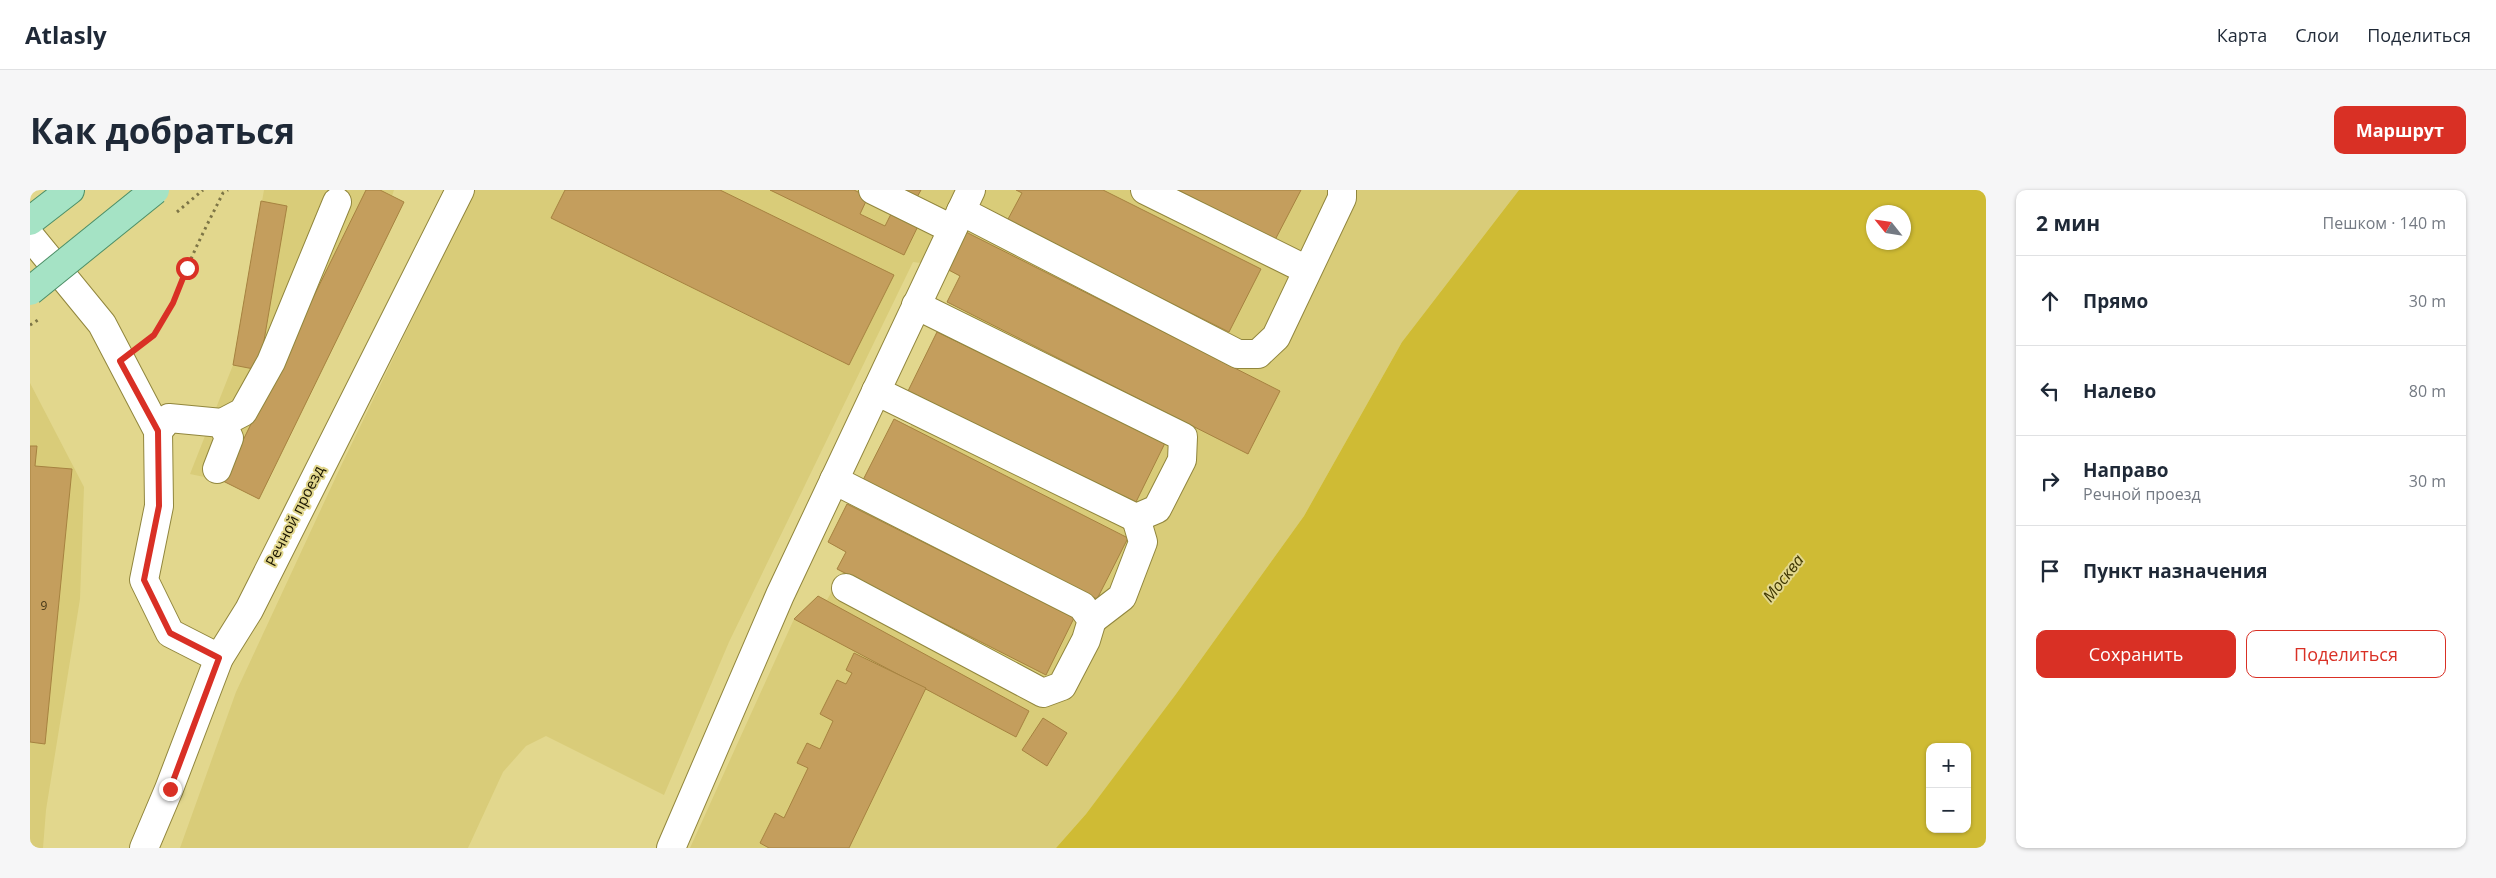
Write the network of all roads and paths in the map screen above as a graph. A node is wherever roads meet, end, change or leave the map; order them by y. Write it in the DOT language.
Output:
graph roads {
  1 [pos="70,190"];
  2 [pos="156,190"];
  3 [pos="228,190"];
  4 [pos="460,190"];
  5 [pos="873,190"];
  6 [pos="1145,190"];
  7 [pos="1342,190"];
  8 [pos="337,202"];
  9 [pos="961,210"];
  10 [pos="30,221"];
  11 [pos="30,236"];
  12 [pos="1308,270"];
  13 [pos="30,291"];
  14 [pos="916,305"];
  15 [pos="120,361"];
  16 [pos="876,391"];
  17 [pos="222,423"];
  18 [pos="158,431"];
  19 [pos="217,469"];
  20 [pos="834,480"];
  21 [pos="1136,518"];
  22 [pos="846,588"];
  23 [pos="1092,620"];
  24 [pos="219,658"];
  25 [pos="144,848"];
  26 [pos="671,848"];
  1 -- 10 [label="main road"];
  2 -- 13 [label="main road, bridge"];
  3 -- 15 [label="path"];
  4 -- 24 [label="street, Речной проезд"];
  5 -- 9 [label="street"];
  6 -- 12 [label="street"];
  7 -- 12 [label="street"];
  8 -- 17 [label="street"];
  9 -- 12 [label="street"];
  9 -- 14 [label="street"];
  11 -- 15 [label="street"];
  14 -- 16 [label="street"];
  14 -- 21 [label="street"];
  15 -- 18 [label="street"];
  16 -- 20 [label="street"];
  16 -- 21 [label="street"];
  17 -- 18 [label="street"];
  17 -- 19 [label="street"];
  18 -- 24 [label="street"];
  20 -- 23 [label="street"];
  20 -- 26 [label="street"];
  21 -- 23 [label="street"];
  22 -- 23 [label="street"];
  24 -- 25 [label="street, Речной проезд"];
}
